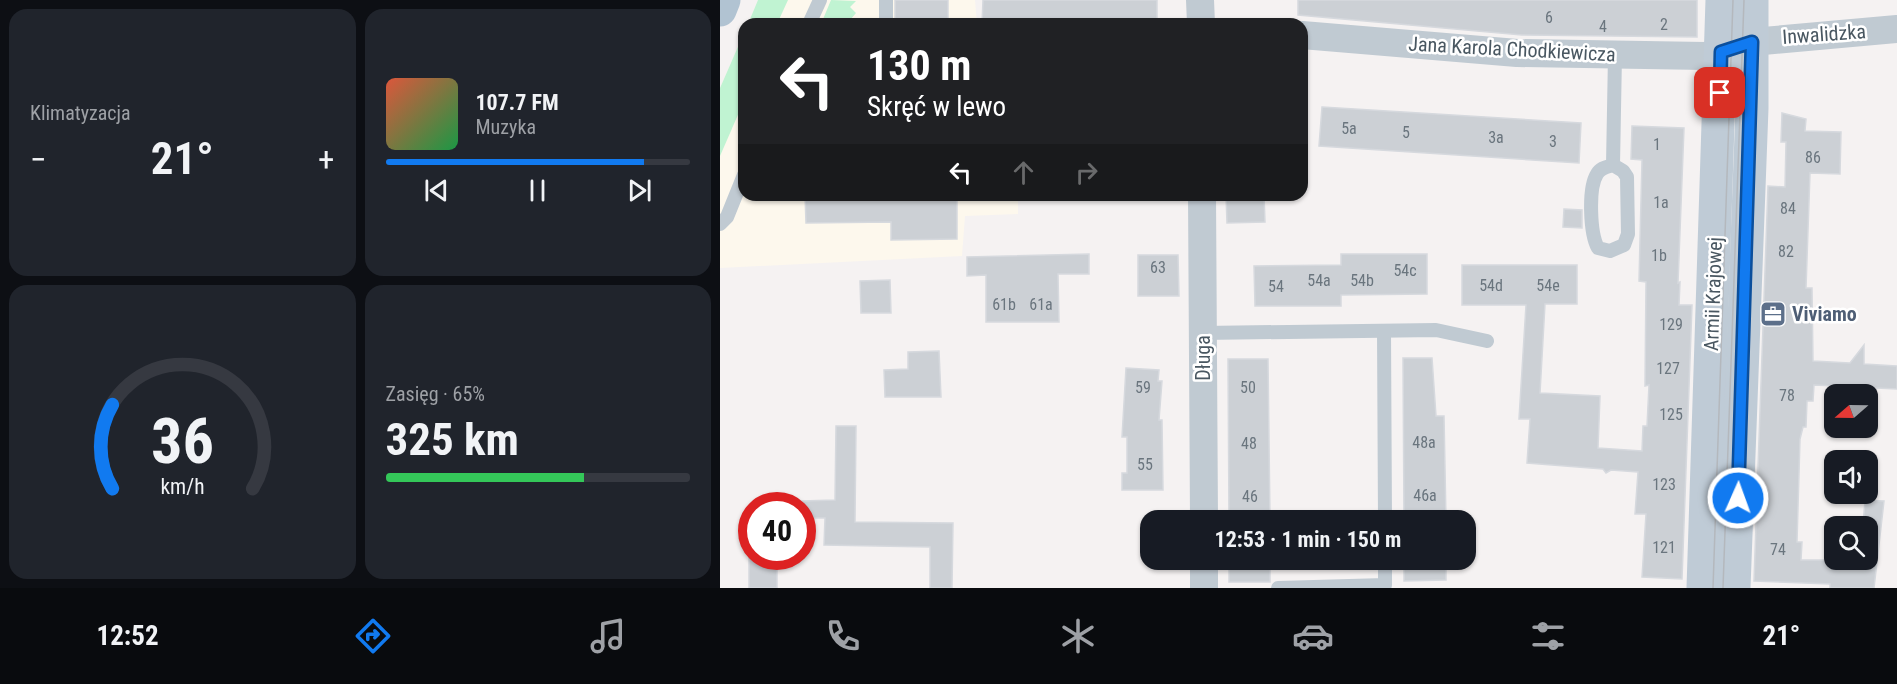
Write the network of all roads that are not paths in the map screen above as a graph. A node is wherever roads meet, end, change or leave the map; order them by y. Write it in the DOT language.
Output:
graph roads {
  1 [pos="724,0"];
  2 [pos="820,0"];
  3 [pos="886,0"];
  4 [pos="1200,0"];
  5 [pos="1722,0"];
  6 [pos="1752,0"];
  7 [pos="720,10"];
  8 [pos="812,18"];
  9 [pos="886,18"];
  10 [pos="1201,18"];
  11 [pos="1897,29"];
  12 [pos="1308,36"];
  13 [pos="1752,42"];
  14 [pos="1721,52"];
  15 [pos="1615,55"];
  16 [pos="1613,165"];
  17 [pos="738,188"];
  18 [pos="1202,201"];
  19 [pos="724,220"];
  20 [pos="1384,331"];
  21 [pos="1203,333"];
  22 [pos="1487,341"];
  23 [pos="1204,510"];
  24 [pos="1385,510"];
  25 [pos="1204,570"];
  26 [pos="1385,570"];
  27 [pos="1204,588"];
  28 [pos="1278,588"];
  29 [pos="1703,588"];
  30 [pos="1734,588"];
  1 -- 7 [label="main road"];
  2 -- 8 [label="lane"];
  3 -- 9 [label="lane"];
  4 -- 10 [label="street"];
  5 -- 14 [label="street, Armii Krajowej"];
  6 -- 13 [label="street, Armii Krajowej"];
  11 -- 13 [label="street, Inwalidzka"];
  12 -- 15 [label="street, Jana Karola Chodkiewicza"];
  13 -- 14 [label="street"];
  13 -- 30 [label="street, Armii Krajowej"];
  14 -- 15 [label="street, Jana Karola Chodkiewicza"];
  14 -- 29 [label="street, Armii Krajowej"];
  15 -- 16 [label="lane"];
  16 -- 16 [label="lane"];
  17 -- 19 [label="lane"];
  18 -- 21 [label="street, Długa"];
  20 -- 21 [label="lane"];
  20 -- 22 [label="lane"];
  20 -- 24 [label="lane"];
  21 -- 23 [label="street, Długa"];
  25 -- 27 [label="street"];
  26 -- 28 [label="lane"];
}
